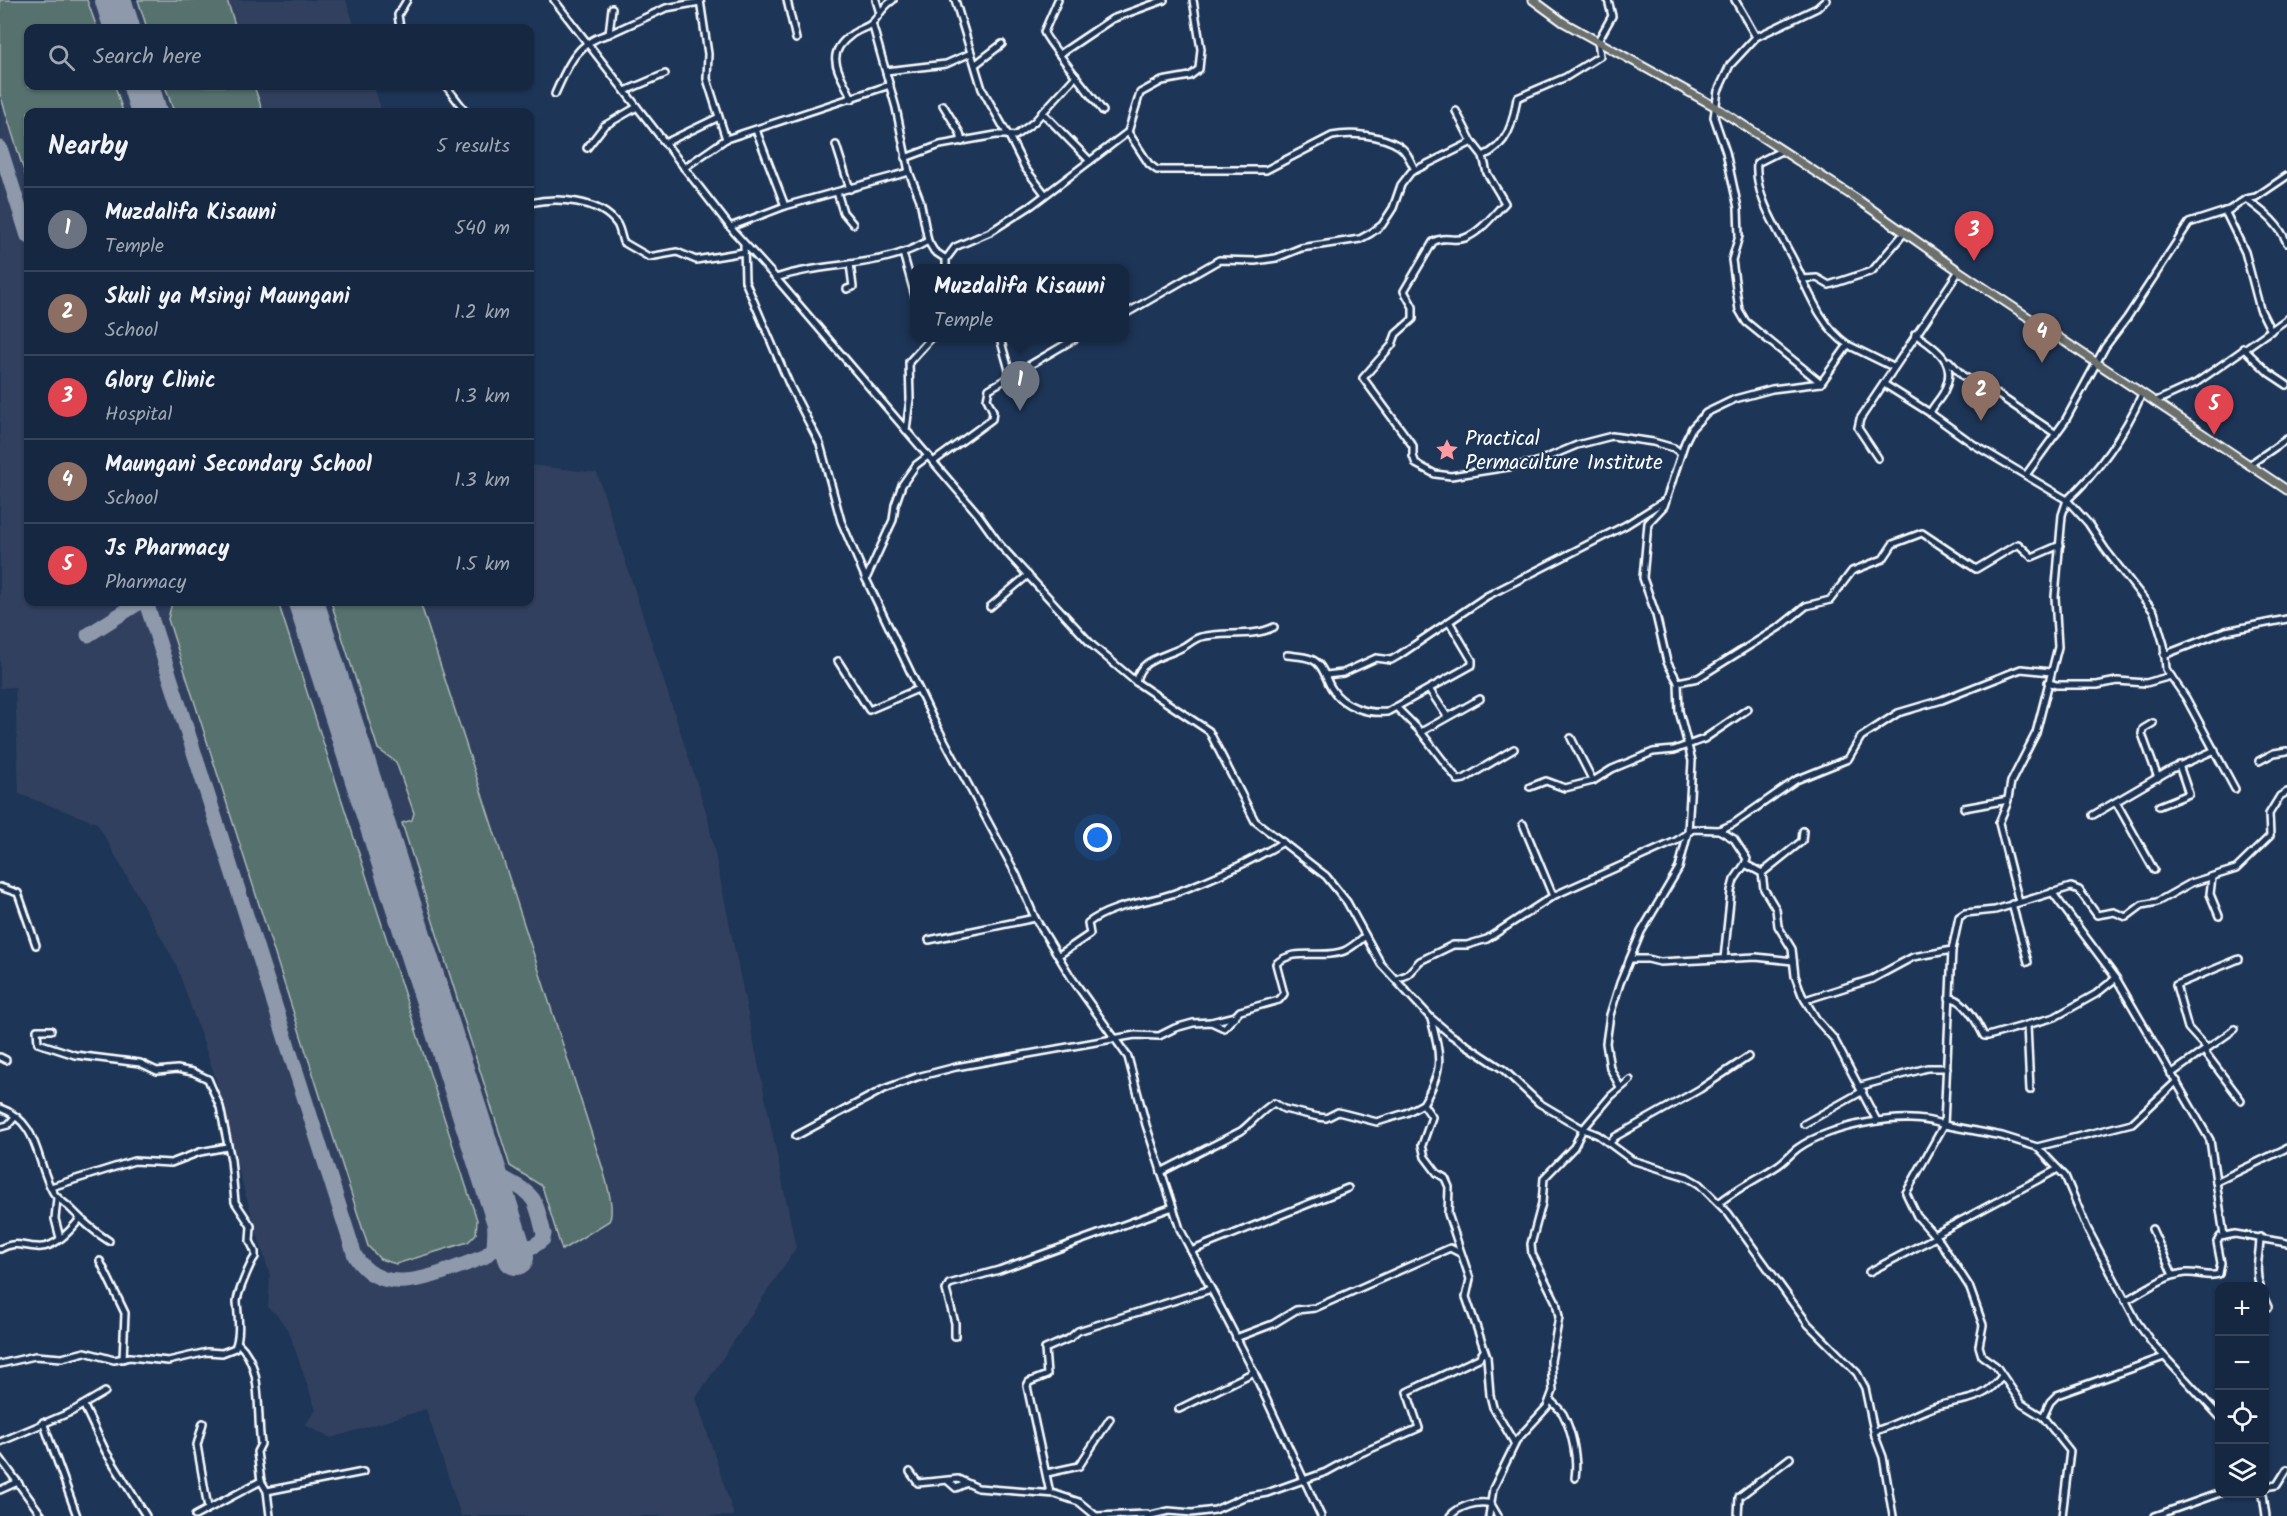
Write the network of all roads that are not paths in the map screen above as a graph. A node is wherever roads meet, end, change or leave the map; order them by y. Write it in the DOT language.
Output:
graph roads {
  1 [pos="407,0"];
  2 [pos="554,0"];
  3 [pos="787,0"];
  4 [pos="876,0"];
  5 [pos="893,0"];
  6 [pos="955,0"];
  7 [pos="1058,0"];
  8 [pos="1164,0"];
  9 [pos="1193,0"];
  10 [pos="1533,0"];
  11 [pos="1608,0"];
  12 [pos="1735,0"];
  13 [pos="1826,0"];
  14 [pos="700,1"];
  15 [pos="612,8"];
  16 [pos="879,10"];
  17 [pos="872,23"];
  18 [pos="399,24"];
  19 [pos="609,34"];
  20 [pos="1756,37"];
  21 [pos="796,39"];
  22 [pos="1598,41"];
  23 [pos="586,42"];
  24 [pos="1002,44"];
  25 [pos="1606,46"];
  26 [pos="971,53"];
  27 [pos="1060,54"];
  28 [pos="1600,56"];
  29 [pos="976,64"];
  30 [pos="886,71"];
  31 [pos="665,74"];
  32 [pos="1076,76"];
  33 [pos="890,85"];
  34 [pos="449,90"];
  35 [pos="625,91"];
  36 [pos="555,94"];
  37 [pos="852,99"];
  38 [pos="943,105"];
  39 [pos="1714,106"];
  40 [pos="638,107"];
  41 [pos="463,108"];
  42 [pos="1103,111"];
  43 [pos="1456,111"];
  44 [pos="1042,112"];
  45 [pos="717,118"];
  46 [pos="756,130"];
  47 [pos="1128,132"];
  48 [pos="1008,136"];
  49 [pos="726,139"];
  50 [pos="962,142"];
  51 [pos="1472,142"];
  52 [pos="665,143"];
  53 [pos="836,146"];
  54 [pos="587,148"];
  55 [pos="1781,151"];
  56 [pos="1483,156"];
  57 [pos="905,158"];
  58 [pos="1090,161"];
  59 [pos="684,168"];
  60 [pos="1415,170"];
  61 [pos="909,172"];
  62 [pos="2287,176"];
  63 [pos="850,189"];
  64 [pos="837,192"];
  65 [pos="1045,194"];
  66 [pos="2246,199"];
  67 [pos="534,202"];
  68 [pos="785,206"];
  69 [pos="2225,211"];
  70 [pos="853,224"];
  71 [pos="730,227"];
  72 [pos="1905,232"];
  73 [pos="928,241"];
  74 [pos="2287,243"];
  75 [pos="744,244"];
  76 [pos="744,252"];
  77 [pos="903,253"];
  78 [pos="946,259"];
  79 [pos="850,264"];
  80 [pos="946,264"];
  81 [pos="1959,271"];
  82 [pos="776,278"];
  83 [pos="910,278"];
  84 [pos="1802,279"];
  85 [pos="847,289"];
  86 [pos="1129,313"];
  87 [pos="2287,319"];
  88 [pos="2271,331"];
  89 [pos="1916,334"];
  90 [pos="927,342"];
  91 [pos="1001,342"];
  92 [pos="1069,342"];
  93 [pos="1848,345"];
  94 [pos="2243,348"];
  95 [pos="1947,360"];
  96 [pos="2097,362"];
  97 [pos="1893,367"];
  98 [pos="1011,377"];
  99 [pos="1821,383"];
  100 [pos="1884,384"];
  101 [pos="2287,385"];
  102 [pos="2142,394"];
  103 [pos="2154,402"];
  104 [pos="1930,413"];
  105 [pos="906,430"];
  106 [pos="2056,434"];
  107 [pos="2287,439"];
  108 [pos="1680,453"];
  109 [pos="928,456"];
  110 [pos="1878,458"];
  111 [pos="933,462"];
  112 [pos="2249,465"];
  113 [pos="2026,475"];
  114 [pos="2287,490"];
  115 [pos="1666,500"];
  116 [pos="2067,500"];
  117 [pos="2060,545"];
  118 [pos="1028,575"];
  119 [pos="866,579"];
  120 [pos="990,607"];
  121 [pos="2287,619"];
  122 [pos="1450,623"];
  123 [pos="1274,627"];
  124 [pos="1287,655"];
  125 [pos="2164,656"];
  126 [pos="838,662"];
  127 [pos="2051,672"];
  128 [pos="1326,675"];
  129 [pos="2171,676"];
  130 [pos="1136,682"];
  131 [pos="1678,682"];
  132 [pos="2048,682"];
  133 [pos="918,689"];
  134 [pos="1429,689"];
  135 [pos="1480,699"];
  136 [pos="1396,707"];
  137 [pos="1748,709"];
  138 [pos="1447,716"];
  139 [pos="2153,723"];
  140 [pos="1420,732"];
  141 [pos="1571,738"];
  142 [pos="1688,746"];
  143 [pos="1514,749"];
  144 [pos="2215,750"];
  145 [pos="2287,751"];
  146 [pos="2259,761"];
  147 [pos="2179,765"];
  148 [pos="2158,778"];
  149 [pos="1593,781"];
  150 [pos="1530,787"];
  151 [pos="2235,789"];
  152 [pos="2287,792"];
  153 [pos="2008,800"];
  154 [pos="2116,802"];
  155 [pos="2159,806"];
  156 [pos="1964,808"];
  157 [pos="2093,814"];
  158 [pos="1523,824"];
  159 [pos="1719,830"];
  160 [pos="1803,831"];
  161 [pos="1688,832"];
  162 [pos="1283,842"];
  163 [pos="1746,864"];
  164 [pos="2154,870"];
  165 [pos="1762,873"];
  166 [pos="2212,878"];
  167 [pos="0,887"];
  168 [pos="2052,892"];
  169 [pos="1553,896"];
  170 [pos="2019,902"];
  171 [pos="2012,904"];
  172 [pos="2219,916"];
  173 [pos="1035,918"];
  174 [pos="1364,937"];
  175 [pos="929,940"];
  176 [pos="36,945"];
  177 [pos="1952,950"];
  178 [pos="1059,955"];
  179 [pos="1630,959"];
  180 [pos="1724,959"];
  181 [pos="2239,959"];
  182 [pos="1793,961"];
  183 [pos="2028,962"];
  184 [pos="2116,978"];
  185 [pos="1396,979"];
  186 [pos="1949,998"];
  187 [pos="1805,1000"];
  188 [pos="1235,1016"];
  189 [pos="1431,1017"];
  190 [pos="1211,1022"];
  191 [pos="2027,1025"];
  192 [pos="2235,1029"];
  193 [pos="51,1030"];
  194 [pos="1115,1038"];
  195 [pos="2206,1050"];
  196 [pos="1748,1057"];
  197 [pos="1947,1068"];
  198 [pos="2171,1074"];
  199 [pos="1630,1080"];
  200 [pos="2177,1081"];
  201 [pos="1620,1087"];
  202 [pos="1862,1088"];
  203 [pos="2030,1090"];
  204 [pos="2241,1100"];
  205 [pos="1423,1104"];
  206 [pos="0,1108"];
  207 [pos="15,1117"];
  208 [pos="1877,1120"];
  209 [pos="1804,1124"];
  210 [pos="1944,1125"];
  211 [pos="0,1127"];
  212 [pos="1583,1129"];
  213 [pos="796,1136"];
  214 [pos="1610,1143"];
  215 [pos="227,1147"];
  216 [pos="2037,1147"];
  217 [pos="2287,1148"];
  218 [pos="2058,1169"];
  219 [pos="1161,1172"];
  220 [pos="2216,1182"];
  221 [pos="51,1187"];
  222 [pos="1348,1188"];
  223 [pos="57,1198"];
  224 [pos="1719,1203"];
  225 [pos="1173,1207"];
  226 [pos="80,1220"];
  227 [pos="2152,1228"];
  228 [pos="1935,1236"];
  229 [pos="2224,1236"];
  230 [pos="2260,1237"];
  231 [pos="60,1238"];
  232 [pos="109,1241"];
  233 [pos="2287,1243"];
  234 [pos="0,1249"];
  235 [pos="1191,1251"];
  236 [pos="1460,1253"];
  237 [pos="100,1261"];
  238 [pos="1869,1272"];
  239 [pos="2173,1275"];
  240 [pos="2259,1282"];
  241 [pos="1211,1289"];
  242 [pos="2125,1301"];
  243 [pos="955,1336"];
  244 [pos="1236,1338"];
  245 [pos="238,1342"];
  246 [pos="1484,1351"];
  247 [pos="2164,1357"];
  248 [pos="123,1359"];
  249 [pos="0,1364"];
  250 [pos="1254,1372"];
  251 [pos="2002,1376"];
  252 [pos="105,1392"];
  253 [pos="1550,1400"];
  254 [pos="84,1406"];
  255 [pos="1179,1409"];
  256 [pos="2215,1412"];
  257 [pos="2043,1417"];
  258 [pos="1110,1419"];
  259 [pos="44,1422"];
  260 [pos="203,1423"];
  261 [pos="1875,1431"];
  262 [pos="0,1442"];
  263 [pos="1514,1443"];
  264 [pos="0,1458"];
  265 [pos="1790,1458"];
  266 [pos="2287,1469"];
  267 [pos="363,1472"];
  268 [pos="910,1472"];
  269 [pos="1047,1473"];
  270 [pos="1304,1479"];
  271 [pos="1575,1479"];
  272 [pos="261,1481"];
  273 [pos="18,1482"];
  274 [pos="2269,1486"];
  275 [pos="0,1490"];
  276 [pos="267,1491"];
  277 [pos="1050,1493"];
  278 [pos="2215,1495"];
  279 [pos="2264,1498"];
  280 [pos="1491,1504"];
  281 [pos="208,1508"];
  282 [pos="1147,1515"];
  283 [pos="42,1516"];
  284 [pos="77,1516"];
  285 [pos="146,1516"];
  286 [pos="195,1516"];
  287 [pos="270,1516"];
  288 [pos="1095,1516"];
  289 [pos="1321,1516"];
  290 [pos="1450,1516"];
  291 [pos="1489,1516"];
  292 [pos="1498,1516"];
  293 [pos="1738,1516"];
  294 [pos="1893,1516"];
  295 [pos="2062,1516"];
  296 [pos="2155,1516"];
  297 [pos="2266,1516"];
  1 -- 18 [label="street"];
  2 -- 23 [label="street"];
  3 -- 21 [label="street"];
  4 -- 16 [label="street"];
  5 -- 16 [label="street"];
  6 -- 26 [label="street"];
  7 -- 27 [label="street"];
  8 -- 27 [label="street"];
  9 -- 47 [label="street"];
  10 -- 22 [label="main road"];
  11 -- 22 [label="street"];
  12 -- 20 [label="street"];
  13 -- 20 [label="street"];
  14 -- 19 [label="street"];
  14 -- 45 [label="street"];
  15 -- 19 [label="street"];
  16 -- 17 [label="street"];
  17 -- 30 [label="street"];
  17 -- 37 [label="street"];
  19 -- 23 [label="street"];
  20 -- 39 [label="street"];
  22 -- 25 [label="main road"];
  22 -- 28 [label="street"];
  23 -- 35 [label="street"];
  23 -- 36 [label="street"];
  24 -- 29 [label="street"];
  25 -- 28 [label="street"];
  25 -- 39 [label="main road"];
  26 -- 29 [label="street"];
  26 -- 30 [label="street"];
  27 -- 32 [label="street"];
  28 -- 56 [label="street"];
  29 -- 48 [label="street"];
  30 -- 33 [label="street"];
  31 -- 35 [label="street"];
  32 -- 42 [label="street"];
  32 -- 44 [label="street"];
  33 -- 37 [label="street"];
  33 -- 57 [label="street"];
  34 -- 41 [label="street"];
  35 -- 40 [label="street"];
  37 -- 46 [label="street"];
  38 -- 50 [label="street"];
  39 -- 55 [label="main road"];
  39 -- 99 [label="street"];
  40 -- 52 [label="street"];
  40 -- 54 [label="street"];
  43 -- 51 [label="street"];
  44 -- 48 [label="street"];
  44 -- 58 [label="street"];
  45 -- 49 [label="street"];
  45 -- 52 [label="street"];
  46 -- 49 [label="street"];
  46 -- 68 [label="street"];
  47 -- 58 [label="street"];
  47 -- 60 [label="street"];
  48 -- 50 [label="street"];
  48 -- 65 [label="street"];
  49 -- 59 [label="street"];
  50 -- 57 [label="street"];
  51 -- 56 [label="street"];
  51 -- 60 [label="street"];
  52 -- 59 [label="street"];
  53 -- 63 [label="street"];
  55 -- 72 [label="main road"];
  55 -- 84 [label="street"];
  56 -- 108 [label="street"];
  57 -- 61 [label="street"];
  58 -- 65 [label="street"];
  59 -- 71 [label="street"];
  60 -- 86 [label="street"];
  61 -- 63 [label="street"];
  61 -- 73 [label="street"];
  62 -- 66 [label="street"];
  63 -- 64 [label="street"];
  64 -- 68 [label="street"];
  64 -- 70 [label="street"];
  65 -- 78 [label="street"];
  66 -- 69 [label="street"];
  66 -- 74 [label="street"];
  67 -- 76 [label="street"];
  68 -- 71 [label="street"];
  69 -- 88 [label="street"];
  69 -- 96 [label="street"];
  71 -- 75 [label="street"];
  72 -- 81 [label="main road"];
  72 -- 84 [label="street"];
  73 -- 77 [label="street"];
  73 -- 78 [label="street"];
  75 -- 76 [label="street"];
  75 -- 82 [label="street"];
  76 -- 119 [label="street"];
  77 -- 79 [label="street"];
  77 -- 83 [label="street"];
  78 -- 80 [label="street"];
  79 -- 82 [label="street"];
  79 -- 85 [label="street"];
  81 -- 89 [label="street"];
  81 -- 96 [label="main road"];
  82 -- 105 [label="street"];
  84 -- 93 [label="street"];
  87 -- 88 [label="street"];
  88 -- 94 [label="street"];
  89 -- 95 [label="street"];
  89 -- 97 [label="street"];
  90 -- 105 [label="street"];
  91 -- 98 [label="street"];
  92 -- 98 [label="street"];
  93 -- 97 [label="street"];
  93 -- 99 [label="street"];
  94 -- 101 [label="street"];
  94 -- 103 [label="street"];
  95 -- 104 [label="street"];
  95 -- 106 [label="street"];
  96 -- 102 [label="main road"];
  96 -- 106 [label="street"];
  97 -- 100 [label="street"];
  98 -- 111 [label="street"];
  99 -- 108 [label="street"];
  100 -- 104 [label="street"];
  100 -- 110 [label="street"];
  102 -- 103 [label="main road"];
  102 -- 116 [label="street"];
  103 -- 112 [label="main road"];
  104 -- 113 [label="street"];
  105 -- 109 [label="street"];
  106 -- 113 [label="street"];
  107 -- 112 [label="street"];
  108 -- 115 [label="street"];
  109 -- 111 [label="street"];
  109 -- 119 [label="street"];
  111 -- 118 [label="street"];
  112 -- 114 [label="main road"];
  113 -- 116 [label="street"];
  115 -- 122 [label="street"];
  115 -- 131 [label="street"];
  116 -- 117 [label="street"];
  116 -- 125 [label="street"];
  117 -- 127 [label="street"];
  117 -- 131 [label="street"];
  118 -- 120 [label="street"];
  118 -- 130 [label="street"];
  119 -- 133 [label="street"];
  121 -- 125 [label="street"];
  122 -- 128 [label="street"];
  122 -- 134 [label="street"];
  123 -- 130 [label="street"];
  124 -- 128 [label="street"];
  125 -- 129 [label="street"];
  126 -- 133 [label="street"];
  127 -- 132 [label="street"];
  127 -- 159 [label="street"];
  128 -- 136 [label="street"];
  129 -- 132 [label="street"];
  129 -- 144 [label="street"];
  130 -- 162 [label="street"];
  131 -- 142 [label="street"];
  132 -- 153 [label="street"];
  133 -- 173 [label="street"];
  134 -- 136 [label="street"];
  134 -- 138 [label="street"];
  135 -- 138 [label="street"];
  136 -- 140 [label="street"];
  137 -- 142 [label="street"];
  138 -- 140 [label="street"];
  139 -- 148 [label="street"];
  140 -- 143 [label="street"];
  141 -- 149 [label="street"];
  142 -- 149 [label="street"];
  142 -- 161 [label="street"];
  144 -- 147 [label="street"];
  144 -- 151 [label="street"];
  145 -- 146 [label="street"];
  147 -- 148 [label="street"];
  147 -- 155 [label="street"];
  148 -- 154 [label="street"];
  149 -- 150 [label="street"];
  152 -- 166 [label="street"];
  153 -- 156 [label="street"];
  153 -- 170 [label="street"];
  154 -- 157 [label="street"];
  154 -- 164 [label="street"];
  158 -- 169 [label="street"];
  159 -- 161 [label="street"];
  159 -- 163 [label="street"];
  160 -- 165 [label="street"];
  161 -- 169 [label="street"];
  161 -- 179 [label="street"];
  162 -- 174 [label="street"];
  162 -- 178 [label="street"];
  163 -- 165 [label="street"];
  163 -- 180 [label="street"];
  165 -- 182 [label="street"];
  166 -- 168 [label="street"];
  166 -- 172 [label="street"];
  167 -- 176 [label="street"];
  168 -- 170 [label="street"];
  168 -- 184 [label="street"];
  169 -- 185 [label="street"];
  170 -- 171 [label="street"];
  171 -- 177 [label="street"];
  171 -- 183 [label="street"];
  173 -- 175 [label="street"];
  173 -- 178 [label="street"];
  174 -- 185 [label="street"];
  174 -- 188 [label="street"];
  177 -- 186 [label="street"];
  177 -- 187 [label="street"];
  178 -- 194 [label="street"];
  179 -- 180 [label="street"];
  179 -- 201 [label="street"];
  180 -- 182 [label="street"];
  181 -- 195 [label="street"];
  182 -- 187 [label="street"];
  184 -- 191 [label="street"];
  184 -- 198 [label="street"];
  185 -- 189 [label="street"];
  186 -- 191 [label="street"];
  186 -- 197 [label="street"];
  187 -- 202 [label="street"];
  188 -- 190 [label="street"];
  188 -- 190 [label="street"];
  189 -- 205 [label="street"];
  189 -- 212 [label="street"];
  190 -- 194 [label="street"];
  191 -- 203 [label="street"];
  192 -- 195 [label="street"];
  193 -- 215 [label="street"];
  194 -- 213 [label="street"];
  194 -- 219 [label="street"];
  195 -- 198 [label="street"];
  195 -- 204 [label="street"];
  196 -- 214 [label="street"];
  197 -- 202 [label="street"];
  197 -- 210 [label="street"];
  198 -- 200 [label="street"];
  199 -- 201 [label="street"];
  200 -- 216 [label="street"];
  200 -- 220 [label="street"];
  201 -- 212 [label="street"];
  202 -- 208 [label="street"];
  202 -- 209 [label="street"];
  205 -- 219 [label="street"];
  205 -- 236 [label="street"];
  206 -- 207 [label="street"];
  207 -- 211 [label="street"];
  207 -- 221 [label="street"];
  208 -- 210 [label="street"];
  208 -- 224 [label="street"];
  210 -- 216 [label="street"];
  210 -- 228 [label="street"];
  212 -- 214 [label="street"];
  212 -- 253 [label="street"];
  214 -- 224 [label="street"];
  215 -- 221 [label="street"];
  215 -- 245 [label="street"];
  216 -- 218 [label="street"];
  217 -- 220 [label="street"];
  218 -- 228 [label="street"];
  218 -- 242 [label="street"];
  219 -- 225 [label="street"];
  220 -- 229 [label="street"];
  221 -- 223 [label="street"];
  222 -- 235 [label="street"];
  223 -- 226 [label="street"];
  223 -- 231 [label="street"];
  224 -- 261 [label="street"];
  225 -- 235 [label="street"];
  225 -- 243 [label="street"];
  226 -- 231 [label="street"];
  226 -- 232 [label="street"];
  227 -- 239 [label="street"];
  228 -- 238 [label="street"];
  228 -- 251 [label="street"];
  229 -- 230 [label="street"];
  229 -- 239 [label="street"];
  230 -- 233 [label="street"];
  230 -- 240 [label="street"];
  231 -- 234 [label="street"];
  235 -- 241 [label="street"];
  236 -- 244 [label="street"];
  236 -- 246 [label="street"];
  237 -- 248 [label="street"];
  239 -- 242 [label="street"];
  241 -- 244 [label="street"];
  241 -- 269 [label="street"];
  242 -- 247 [label="street"];
  244 -- 250 [label="street"];
  245 -- 248 [label="street"];
  245 -- 272 [label="street"];
  246 -- 263 [label="street"];
  246 -- 270 [label="street"];
  247 -- 256 [label="street"];
  247 -- 257 [label="street"];
  248 -- 249 [label="street"];
  250 -- 255 [label="street"];
  250 -- 270 [label="street"];
  251 -- 257 [label="street"];
  251 -- 261 [label="street"];
  252 -- 254 [label="street"];
  253 -- 263 [label="street"];
  253 -- 271 [label="street"];
  254 -- 259 [label="street"];
  254 -- 285 [label="street"];
  257 -- 295 [label="street"];
  258 -- 269 [label="street"];
  259 -- 262 [label="street"];
  259 -- 284 [label="street"];
  260 -- 281 [label="street"];
  261 -- 294 [label="street"];
  263 -- 280 [label="street"];
  264 -- 273 [label="street"];
  265 -- 293 [label="street"];
  266 -- 274 [label="street"];
  267 -- 276 [label="street"];
  268 -- 277 [label="street"];
  269 -- 277 [label="street"];
  270 -- 282 [label="street"];
  270 -- 289 [label="street"];
  272 -- 276 [label="street"];
  272 -- 281 [label="street"];
  273 -- 275 [label="street"];
  273 -- 283 [label="street"];
  276 -- 287 [label="street"];
  277 -- 288 [label="street"];
  278 -- 296 [label="street"];
  279 -- 297 [label="street"];
  280 -- 290 [label="street"];
  280 -- 291 [label="street"];
  280 -- 292 [label="street"];
  281 -- 286 [label="street"];
  282 -- 288 [label="street"];
}
